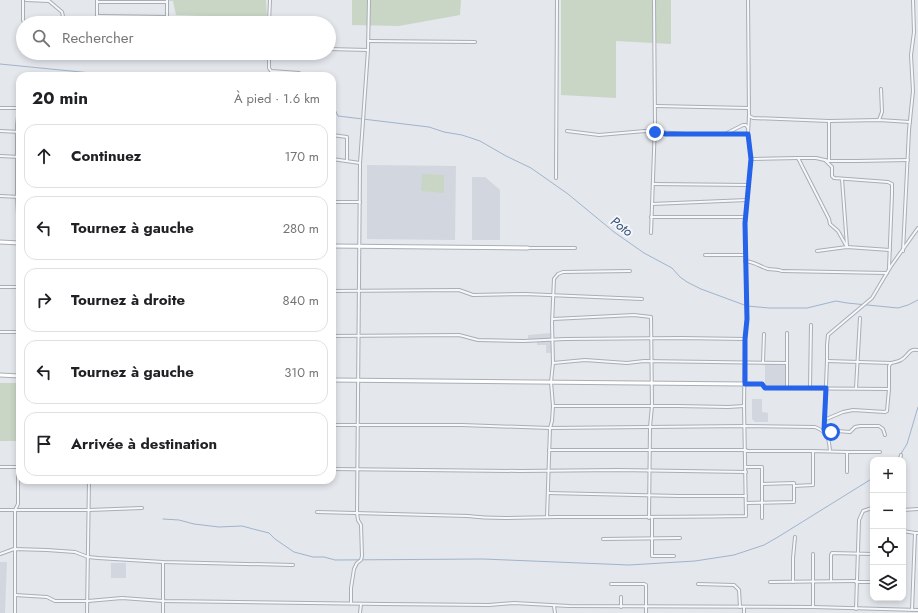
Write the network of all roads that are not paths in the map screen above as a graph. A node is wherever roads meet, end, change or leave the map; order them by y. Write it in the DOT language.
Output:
graph roads {
  1 [pos="23,0"];
  2 [pos="26,0"];
  3 [pos="270,0"];
  4 [pos="369,0"];
  5 [pos="557,0"];
  6 [pos="654,0"];
  7 [pos="748,0"];
  8 [pos="913,0"];
  9 [pos="97,1"];
  10 [pos="167,1"];
  11 [pos="23,16"];
  12 [pos="63,16"];
  13 [pos="97,16"];
  14 [pos="167,16"];
  15 [pos="270,16"];
  16 [pos="368,41"];
  17 [pos="475,42"];
  18 [pos="336,49"];
  19 [pos="368,50"];
  20 [pos="269,60"];
  21 [pos="284,72"];
  22 [pos="881,89"];
  23 [pos="656,106"];
  24 [pos="0,108"];
  25 [pos="16,108"];
  26 [pos="748,108"];
  27 [pos="749,116"];
  28 [pos="829,120"];
  29 [pos="879,120"];
  30 [pos="910,122"];
  31 [pos="748,130"];
  32 [pos="0,131"];
  33 [pos="567,131"];
  34 [pos="16,132"];
  35 [pos="655,132"];
  36 [pos="726,134"];
  37 [pos="748,134"];
  38 [pos="336,136"];
  39 [pos="0,156"];
  40 [pos="16,156"];
  41 [pos="798,158"];
  42 [pos="336,159"];
  43 [pos="751,159"];
  44 [pos="346,160"];
  45 [pos="825,160"];
  46 [pos="908,160"];
  47 [pos="829,161"];
  48 [pos="360,163"];
  49 [pos="556,178"];
  50 [pos="842,178"];
  51 [pos="653,184"];
  52 [pos="749,185"];
  53 [pos="0,196"];
  54 [pos="16,196"];
  55 [pos="747,200"];
  56 [pos="336,202"];
  57 [pos="360,202"];
  58 [pos="652,204"];
  59 [pos="651,217"];
  60 [pos="746,217"];
  61 [pos="918,228"];
  62 [pos="651,233"];
  63 [pos="0,242"];
  64 [pos="16,242"];
  65 [pos="336,246"];
  66 [pos="360,246"];
  67 [pos="847,247"];
  68 [pos="528,248"];
  69 [pos="575,248"];
  70 [pos="890,250"];
  71 [pos="817,251"];
  72 [pos="903,252"];
  73 [pos="705,255"];
  74 [pos="745,255"];
  75 [pos="745,260"];
  76 [pos="889,269"];
  77 [pos="630,271"];
  78 [pos="887,273"];
  79 [pos="0,287"];
  80 [pos="16,287"];
  81 [pos="336,291"];
  82 [pos="359,291"];
  83 [pos="554,296"];
  84 [pos="642,299"];
  85 [pos="860,318"];
  86 [pos="553,319"];
  87 [pos="811,324"];
  88 [pos="0,332"];
  89 [pos="16,332"];
  90 [pos="787,333"];
  91 [pos="764,334"];
  92 [pos="336,336"];
  93 [pos="359,336"];
  94 [pos="652,338"];
  95 [pos="745,339"];
  96 [pos="553,340"];
  97 [pos="918,350"];
  98 [pos="651,361"];
  99 [pos="827,361"];
  100 [pos="858,361"];
  101 [pos="745,362"];
  102 [pos="763,362"];
  103 [pos="553,363"];
  104 [pos="787,363"];
  105 [pos="891,363"];
  106 [pos="0,375"];
  107 [pos="16,376"];
  108 [pos="336,380"];
  109 [pos="358,380"];
  110 [pos="551,382"];
  111 [pos="651,384"];
  112 [pos="745,384"];
  113 [pos="787,388"];
  114 [pos="810,388"];
  115 [pos="826,388"];
  116 [pos="856,388"];
  117 [pos="889,389"];
  118 [pos="553,406"];
  119 [pos="652,406"];
  120 [pos="744,406"];
  121 [pos="824,420"];
  122 [pos="336,425"];
  123 [pos="358,426"];
  124 [pos="744,426"];
  125 [pos="650,427"];
  126 [pos="550,428"];
  127 [pos="824,431"];
  128 [pos="885,435"];
  129 [pos="549,450"];
  130 [pos="650,451"];
  131 [pos="746,451"];
  132 [pos="813,451"];
  133 [pos="830,451"];
  134 [pos="847,452"];
  135 [pos="880,452"];
  136 [pos="0,467"];
  137 [pos="16,467"];
  138 [pos="746,467"];
  139 [pos="336,468"];
  140 [pos="358,469"];
  141 [pos="548,470"];
  142 [pos="650,471"];
  143 [pos="746,472"];
  144 [pos="847,472"];
  145 [pos="19,484"];
  146 [pos="89,484"];
  147 [pos="762,484"];
  148 [pos="794,486"];
  149 [pos="548,493"];
  150 [pos="872,493"];
  151 [pos="650,496"];
  152 [pos="746,496"];
  153 [pos="746,503"];
  154 [pos="762,503"];
  155 [pos="142,508"];
  156 [pos="918,509"];
  157 [pos="0,510"];
  158 [pos="14,510"];
  159 [pos="89,510"];
  160 [pos="906,510"];
  161 [pos="316,512"];
  162 [pos="357,513"];
  163 [pos="547,517"];
  164 [pos="651,518"];
  165 [pos="762,518"];
  166 [pos="906,531"];
  167 [pos="917,533"];
  168 [pos="795,537"];
  169 [pos="652,538"];
  170 [pos="680,538"];
  171 [pos="603,539"];
  172 [pos="14,550"];
  173 [pos="858,553"];
  174 [pos="0,554"];
  175 [pos="813,554"];
  176 [pos="870,554"];
  177 [pos="674,556"];
  178 [pos="88,557"];
  179 [pos="163,562"];
  180 [pos="293,565"];
  181 [pos="813,581"];
  182 [pos="831,581"];
  183 [pos="856,581"];
  184 [pos="770,582"];
  185 [pos="793,582"];
  186 [pos="870,582"];
  187 [pos="913,582"];
  188 [pos="918,582"];
  189 [pos="611,584"];
  190 [pos="698,584"];
  191 [pos="15,595"];
  192 [pos="621,597"];
  193 [pos="88,601"];
  194 [pos="163,601"];
  195 [pos="351,603"];
  196 [pos="361,604"];
  197 [pos="554,606"];
  198 [pos="621,607"];
  199 [pos="646,607"];
  200 [pos="740,607"];
  201 [pos="744,607"];
  202 [pos="813,607"];
  203 [pos="842,608"];
  204 [pos="856,609"];
  205 [pos="884,610"];
  206 [pos="912,610"];
  207 [pos="918,610"];
  208 [pos="15,613"];
  209 [pos="87,613"];
  210 [pos="163,613"];
  211 [pos="360,613"];
  212 [pos="555,613"];
  213 [pos="646,613"];
  214 [pos="744,613"];
  215 [pos="841,613"];
  216 [pos="884,613"];
  1 -- 11 [label="street"];
  2 -- 12 [label="street"];
  3 -- 15 [label="street"];
  4 -- 16 [label="street"];
  5 -- 49 [label="street"];
  6 -- 23 [label="street"];
  7 -- 26 [label="street"];
  8 -- 30 [label="street"];
  9 -- 10 [label="street"];
  9 -- 13 [label="street"];
  10 -- 14 [label="street"];
  16 -- 17 [label="street"];
  16 -- 19 [label="street"];
  18 -- 19 [label="street"];
  19 -- 48 [label="street"];
  20 -- 21 [label="street"];
  22 -- 29 [label="street"];
  23 -- 26 [label="street"];
  23 -- 35 [label="street"];
  24 -- 25 [label="street"];
  26 -- 27 [label="street"];
  27 -- 28 [label="street"];
  27 -- 31 [label="street"];
  28 -- 29 [label="street"];
  28 -- 47 [label="street"];
  29 -- 30 [label="street"];
  30 -- 46 [label="street"];
  31 -- 36 [label="street"];
  31 -- 37 [label="street"];
  32 -- 34 [label="street"];
  33 -- 35 [label="street"];
  35 -- 36 [label="street"];
  35 -- 51 [label="street"];
  36 -- 37 [label="street"];
  37 -- 43 [label="street"];
  38 -- 44 [label="street"];
  39 -- 40 [label="street"];
  41 -- 43 [label="street"];
  41 -- 45 [label="street"];
  41 -- 67 [label="street"];
  42 -- 44 [label="street"];
  43 -- 52 [label="street"];
  44 -- 48 [label="street"];
  45 -- 47 [label="street"];
  45 -- 50 [label="street"];
  46 -- 47 [label="street"];
  46 -- 72 [label="street"];
  48 -- 57 [label="street"];
  50 -- 67 [label="street"];
  50 -- 70 [label="street"];
  51 -- 52 [label="street"];
  51 -- 58 [label="street"];
  52 -- 55 [label="street"];
  53 -- 54 [label="street"];
  55 -- 58 [label="street"];
  55 -- 60 [label="street"];
  56 -- 57 [label="street"];
  57 -- 66 [label="street"];
  58 -- 59 [label="street"];
  59 -- 60 [label="street"];
  59 -- 62 [label="street"];
  60 -- 74 [label="street"];
  61 -- 72 [label="street"];
  63 -- 64 [label="street"];
  65 -- 66 [label="street"];
  66 -- 68 [label="street"];
  66 -- 82 [label="street"];
  67 -- 70 [label="street"];
  67 -- 71 [label="street"];
  68 -- 69 [label="street"];
  70 -- 76 [label="street"];
  72 -- 76 [label="street"];
  73 -- 74 [label="street"];
  74 -- 75 [label="street"];
  75 -- 78 [label="street"];
  75 -- 95 [label="street"];
  76 -- 78 [label="street"];
  77 -- 83 [label="street"];
  78 -- 99 [label="street"];
  79 -- 80 [label="street"];
  81 -- 82 [label="street"];
  82 -- 83 [label="street"];
  82 -- 93 [label="street"];
  83 -- 84 [label="street"];
  83 -- 86 [label="street"];
  85 -- 100 [label="street"];
  86 -- 94 [label="street"];
  86 -- 96 [label="street"];
  87 -- 114 [label="street"];
  88 -- 89 [label="street"];
  90 -- 104 [label="street"];
  91 -- 102 [label="street"];
  92 -- 93 [label="street"];
  93 -- 96 [label="street"];
  93 -- 109 [label="street"];
  94 -- 95 [label="street"];
  94 -- 96 [label="street"];
  94 -- 98 [label="street"];
  95 -- 101 [label="street"];
  96 -- 103 [label="street"];
  97 -- 105 [label="street"];
  98 -- 101 [label="street"];
  98 -- 103 [label="street"];
  98 -- 111 [label="street"];
  99 -- 100 [label="street"];
  99 -- 115 [label="street"];
  100 -- 105 [label="street"];
  100 -- 116 [label="street"];
  101 -- 102 [label="street"];
  101 -- 112 [label="street"];
  102 -- 104 [label="street"];
  103 -- 110 [label="street"];
  104 -- 113 [label="street"];
  105 -- 117 [label="street"];
  106 -- 107 [label="street"];
  108 -- 109 [label="street"];
  109 -- 110 [label="street"];
  109 -- 123 [label="street"];
  110 -- 111 [label="street"];
  110 -- 118 [label="street"];
  111 -- 112 [label="street"];
  111 -- 119 [label="street"];
  112 -- 113 [label="street"];
  112 -- 120 [label="street"];
  113 -- 114 [label="street"];
  114 -- 115 [label="street"];
  115 -- 116 [label="street"];
  115 -- 121 [label="street"];
  116 -- 117 [label="street"];
  117 -- 121 [label="street"];
  118 -- 119 [label="street"];
  118 -- 126 [label="street"];
  119 -- 120 [label="street"];
  119 -- 125 [label="street"];
  120 -- 124 [label="street"];
  121 -- 127 [label="street"];
  122 -- 123 [label="street"];
  123 -- 126 [label="street"];
  123 -- 140 [label="street"];
  124 -- 125 [label="street"];
  124 -- 127 [label="street"];
  124 -- 131 [label="street"];
  125 -- 126 [label="street"];
  125 -- 130 [label="street"];
  126 -- 129 [label="street"];
  127 -- 128 [label="street"];
  127 -- 133 [label="street"];
  129 -- 130 [label="street"];
  129 -- 141 [label="street"];
  130 -- 131 [label="street"];
  130 -- 142 [label="street"];
  131 -- 132 [label="street"];
  131 -- 138 [label="street"];
  132 -- 133 [label="street"];
  132 -- 148 [label="street"];
  133 -- 134 [label="street"];
  134 -- 135 [label="street"];
  134 -- 144 [label="street"];
  136 -- 137 [label="street"];
  138 -- 143 [label="street"];
  138 -- 147 [label="street"];
  139 -- 140 [label="street"];
  140 -- 141 [label="street"];
  140 -- 162 [label="street"];
  141 -- 142 [label="street"];
  141 -- 149 [label="street"];
  142 -- 143 [label="street"];
  142 -- 151 [label="street"];
  143 -- 152 [label="street"];
  145 -- 158 [label="street"];
  146 -- 159 [label="street"];
  147 -- 148 [label="street"];
  147 -- 154 [label="street"];
  148 -- 154 [label="street"];
  149 -- 151 [label="street"];
  149 -- 163 [label="street"];
  150 -- 173 [label="street"];
  151 -- 152 [label="street"];
  151 -- 164 [label="street"];
  152 -- 153 [label="street"];
  153 -- 154 [label="street"];
  153 -- 164 [label="street"];
  154 -- 165 [label="street"];
  155 -- 159 [label="street"];
  156 -- 160 [label="street"];
  157 -- 158 [label="street"];
  158 -- 159 [label="street"];
  158 -- 172 [label="street"];
  159 -- 178 [label="street"];
  161 -- 162 [label="street"];
  162 -- 163 [label="street"];
  162 -- 195 [label="street"];
  163 -- 164 [label="street"];
  164 -- 169 [label="street"];
  166 -- 167 [label="street"];
  167 -- 187 [label="street"];
  168 -- 185 [label="street"];
  169 -- 170 [label="street"];
  169 -- 171 [label="street"];
  169 -- 177 [label="street"];
  172 -- 174 [label="street"];
  172 -- 178 [label="street"];
  172 -- 191 [label="street"];
  173 -- 176 [label="street"];
  173 -- 182 [label="street"];
  173 -- 183 [label="street"];
  175 -- 181 [label="street"];
  178 -- 179 [label="street"];
  178 -- 193 [label="street"];
  179 -- 180 [label="street"];
  179 -- 194 [label="street"];
  181 -- 182 [label="street"];
  181 -- 185 [label="street"];
  181 -- 202 [label="street"];
  182 -- 183 [label="street"];
  183 -- 186 [label="street"];
  183 -- 204 [label="street"];
  184 -- 185 [label="street"];
  187 -- 188 [label="street"];
  187 -- 206 [label="street"];
  189 -- 199 [label="street"];
  190 -- 200 [label="street"];
  191 -- 193 [label="street"];
  191 -- 208 [label="street"];
  192 -- 198 [label="street"];
  193 -- 194 [label="street"];
  193 -- 209 [label="street"];
  194 -- 195 [label="street"];
  194 -- 210 [label="street"];
  195 -- 196 [label="street"];
  196 -- 197 [label="street"];
  196 -- 211 [label="street"];
  197 -- 198 [label="street"];
  197 -- 212 [label="street"];
  198 -- 199 [label="street"];
  199 -- 200 [label="street"];
  199 -- 213 [label="street"];
  200 -- 201 [label="street"];
  201 -- 202 [label="street"];
  201 -- 214 [label="street"];
  202 -- 203 [label="street"];
  203 -- 204 [label="street"];
  203 -- 215 [label="street"];
  204 -- 205 [label="street"];
  205 -- 206 [label="street"];
  205 -- 216 [label="street"];
  206 -- 207 [label="street"];
}
